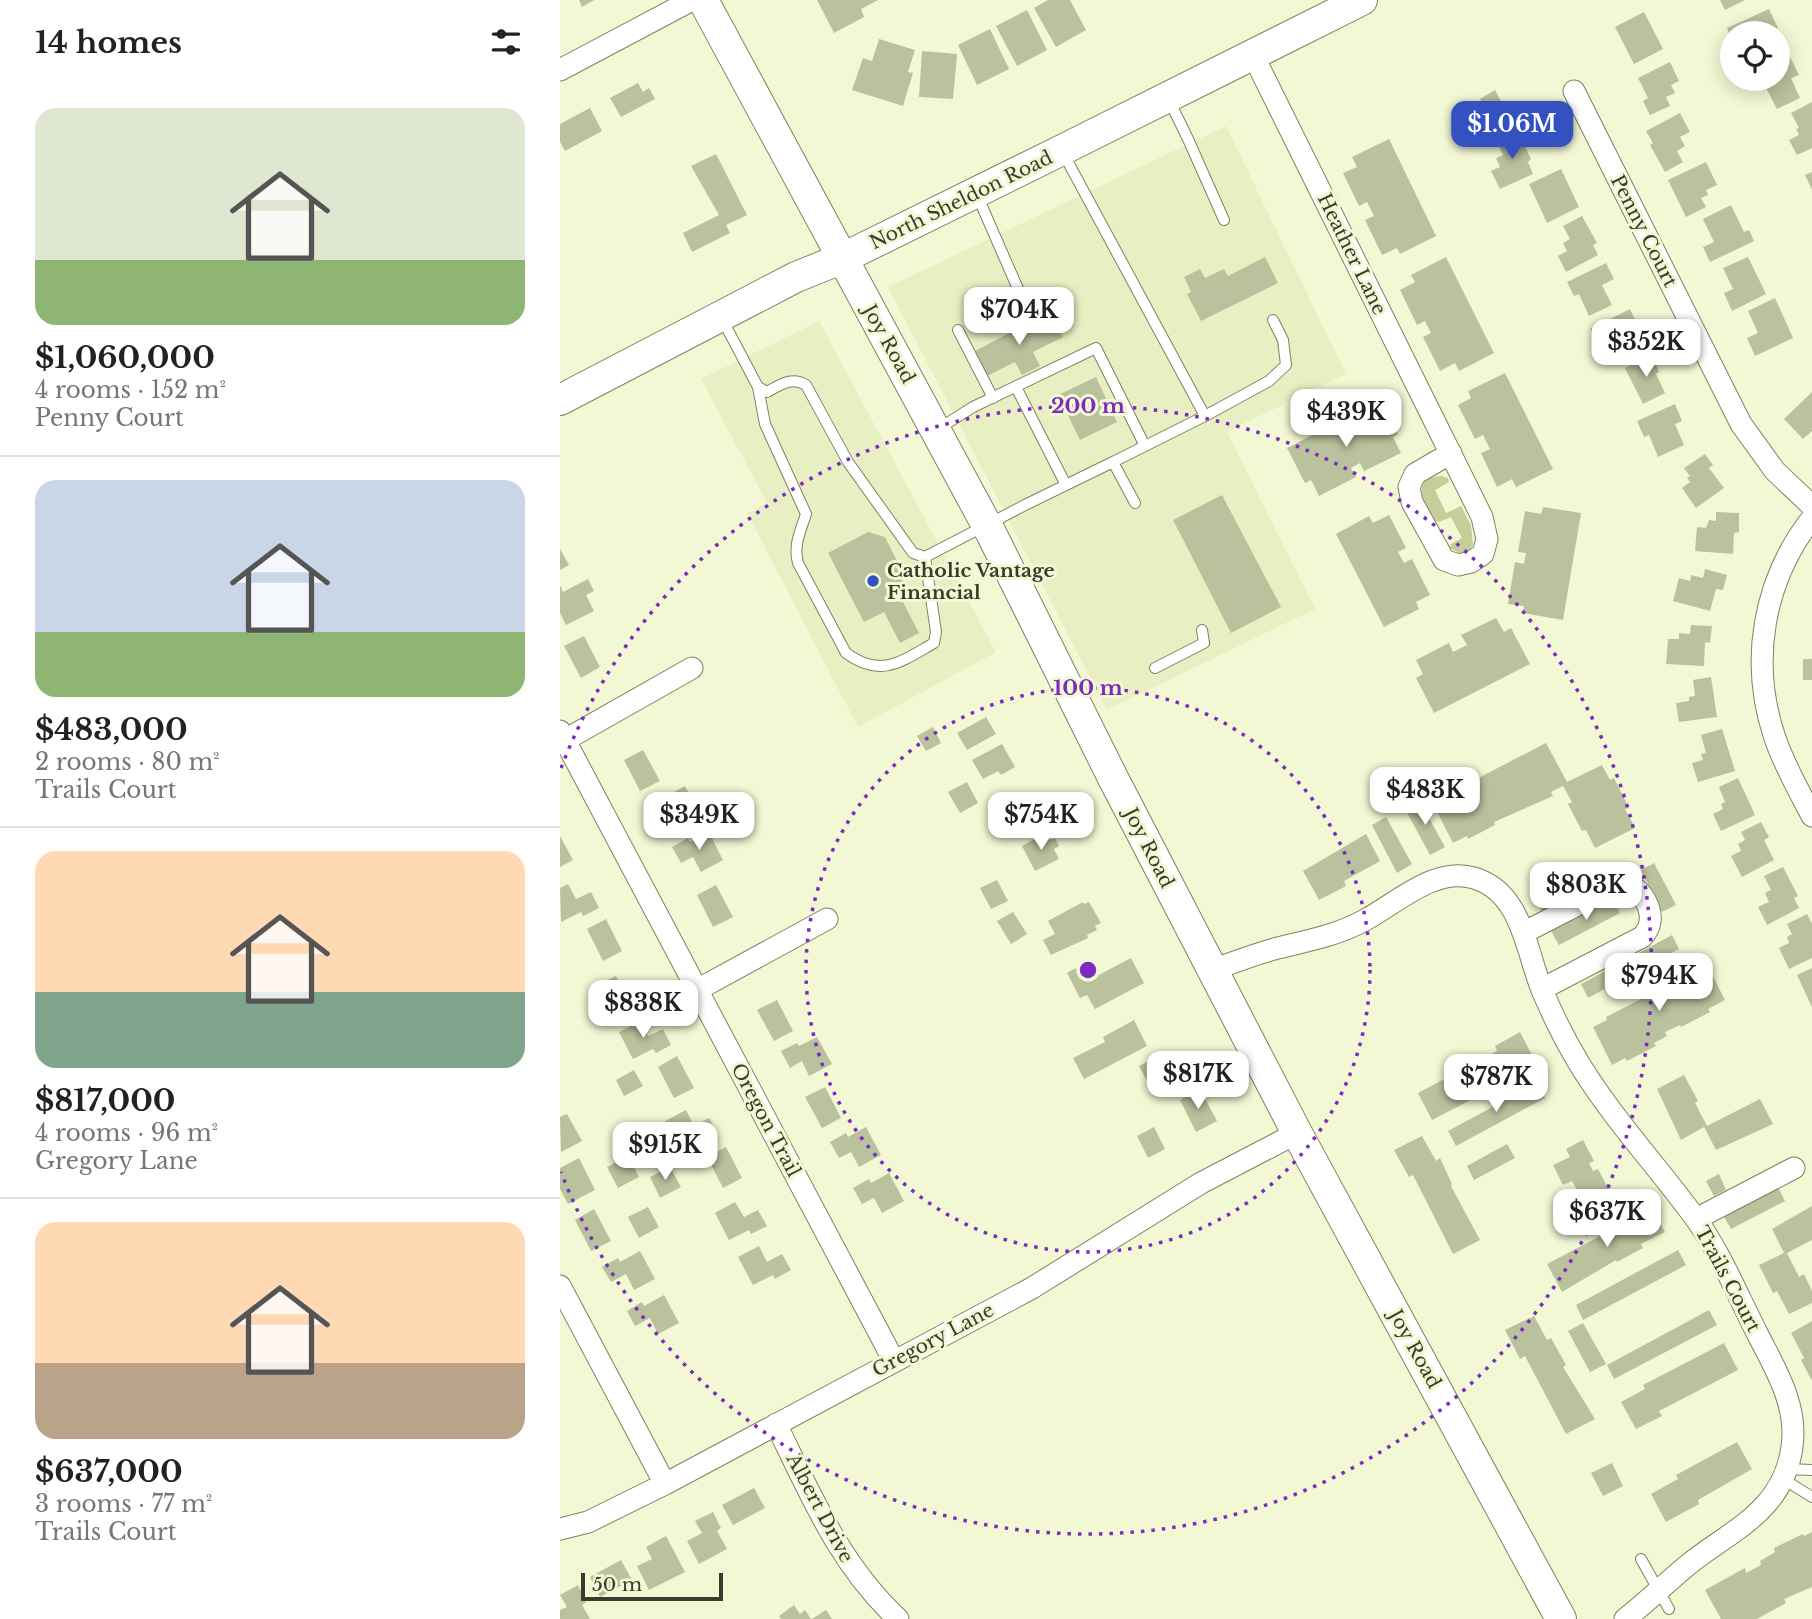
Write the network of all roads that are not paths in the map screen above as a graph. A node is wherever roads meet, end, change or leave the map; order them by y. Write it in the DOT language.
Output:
graph roads {
  1 [pos="692,0"];
  2 [pos="703,0"];
  3 [pos="1362,0"];
  4 [pos="1253,55"];
  5 [pos="560,70"];
  6 [pos="1574,91"];
  7 [pos="1168,99"];
  8 [pos="1062,150"];
  9 [pos="976,192"];
  10 [pos="1224,220"];
  11 [pos="841,258"];
  12 [pos="1022,298"];
  13 [pos="721,316"];
  14 [pos="1273,320"];
  15 [pos="958,330"];
  16 [pos="758,387"];
  17 [pos="1016,387"];
  18 [pos="993,398"];
  19 [pos="560,400"];
  20 [pos="1205,416"];
  21 [pos="936,430"];
  22 [pos="1145,446"];
  23 [pos="1451,453"];
  24 [pos="1113,462"];
  25 [pos="1066,485"];
  26 [pos="1135,503"];
  27 [pos="1812,506"];
  28 [pos="1812,518"];
  29 [pos="987,525"];
  30 [pos="925,557"];
  31 [pos="1202,630"];
  32 [pos="692,668"];
  33 [pos="1155,668"];
  34 [pos="563,736"];
  35 [pos="1812,816"];
  36 [pos="827,919"];
  37 [pos="1523,933"];
  38 [pos="1212,970"];
  39 [pos="1542,989"];
  40 [pos="697,990"];
  41 [pos="1297,1133"];
  42 [pos="1794,1168"];
  43 [pos="1696,1219"];
  44 [pos="560,1286"];
  45 [pos="894,1361"];
  46 [pos="776,1424"];
  47 [pos="1812,1470"];
  48 [pos="1785,1474"];
  49 [pos="665,1484"];
  50 [pos="1812,1497"];
  51 [pos="560,1529"];
  52 [pos="1641,1559"];
  53 [pos="1659,1590"];
  54 [pos="1669,1609"];
  55 [pos="898,1619"];
  56 [pos="1561,1619"];
  57 [pos="1625,1619"];
  1 -- 5 [label="street"];
  2 -- 11 [label="street, Joy Road"];
  3 -- 4 [label="street, North Sheldon Road"];
  4 -- 7 [label="street, North Sheldon Road"];
  4 -- 23 [label="street, Heather Lane"];
  6 -- 27 [label="street, Penny Court"];
  7 -- 8 [label="street, North Sheldon Road"];
  7 -- 10 [label="lane"];
  8 -- 9 [label="street, North Sheldon Road"];
  8 -- 20 [label="lane"];
  9 -- 11 [label="street, North Sheldon Road"];
  9 -- 12 [label="lane"];
  11 -- 13 [label="street, North Sheldon Road"];
  11 -- 21 [label="street, Joy Road"];
  13 -- 16 [label="lane"];
  13 -- 19 [label="street, North Sheldon Road"];
  14 -- 20 [label="lane"];
  15 -- 18 [label="lane"];
  16 -- 30 [label="lane"];
  16 -- 30 [label="lane"];
  17 -- 18 [label="lane"];
  17 -- 22 [label="lane"];
  17 -- 25 [label="lane"];
  18 -- 21 [label="lane"];
  20 -- 22 [label="lane"];
  21 -- 29 [label="street, Joy Road"];
  22 -- 24 [label="lane"];
  23 -- 23 [label="street, Heather Lane"];
  24 -- 25 [label="lane"];
  24 -- 26 [label="lane"];
  25 -- 29 [label="lane"];
  28 -- 35 [label="street"];
  29 -- 30 [label="lane"];
  29 -- 38 [label="street, Joy Road"];
  31 -- 33 [label="lane"];
  32 -- 34 [label="street"];
  34 -- 40 [label="street, Oregon Trail"];
  36 -- 40 [label="street"];
  37 -- 38 [label="street, Trails Court"];
  37 -- 39 [label="street, Trails Court"];
  37 -- 39 [label="street"];
  38 -- 41 [label="street, Joy Road"];
  39 -- 43 [label="street, Trails Court"];
  40 -- 45 [label="street, Oregon Trail"];
  41 -- 45 [label="street, Gregory Lane"];
  41 -- 56 [label="street, Joy Road"];
  42 -- 43 [label="street"];
  43 -- 48 [label="street, Trails Court"];
  44 -- 49 [label="street"];
  45 -- 46 [label="street, Gregory Lane"];
  46 -- 49 [label="street, Gregory Lane"];
  46 -- 55 [label="street, Albert Drive"];
  47 -- 48 [label="lane"];
  48 -- 50 [label="lane"];
  48 -- 53 [label="street, Trails Court"];
  49 -- 51 [label="street, Gregory Lane"];
  52 -- 53 [label="lane"];
  53 -- 54 [label="lane"];
  53 -- 57 [label="street, Trails Court"];
}
